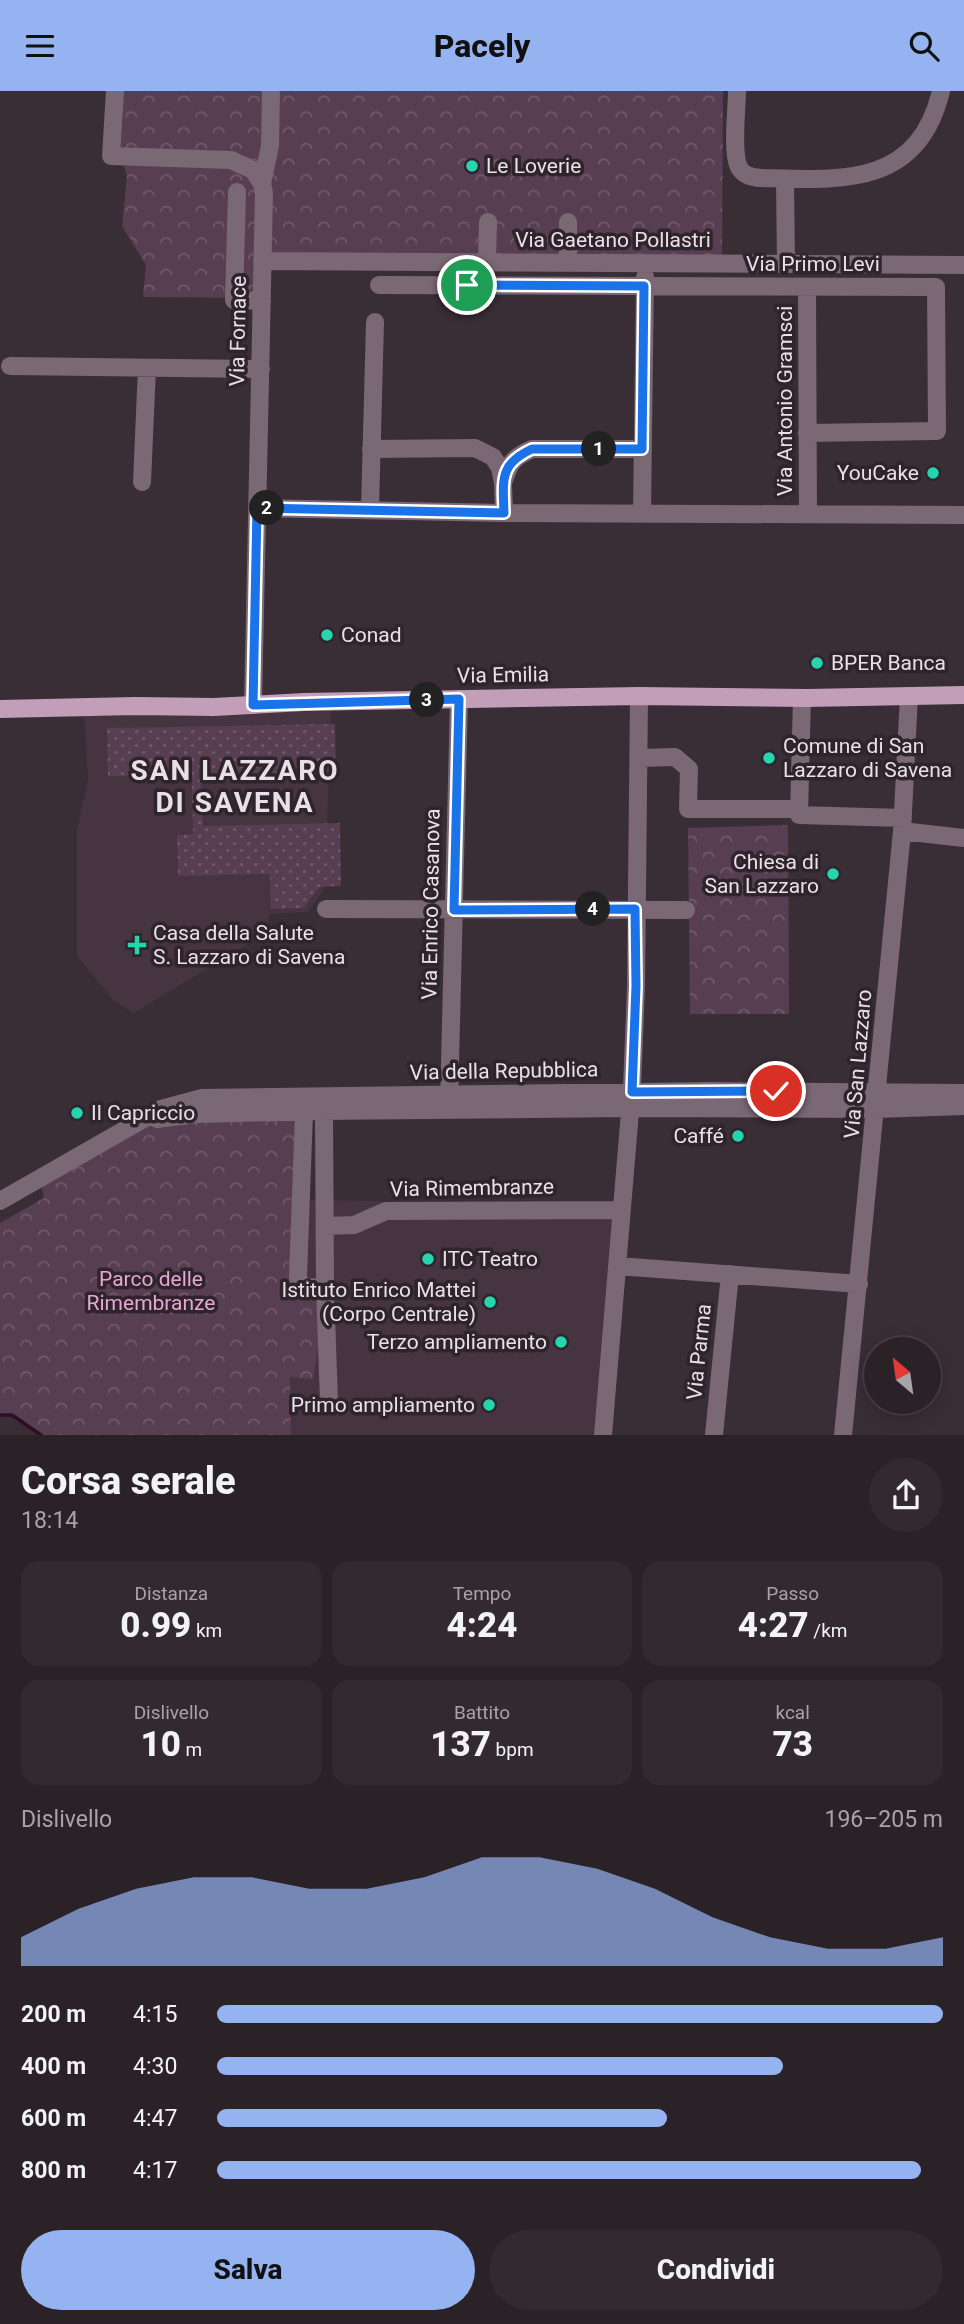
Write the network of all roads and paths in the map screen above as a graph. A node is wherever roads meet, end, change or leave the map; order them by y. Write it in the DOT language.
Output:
graph roads {
  1 [pos="115,91"];
  2 [pos="271,91"];
  3 [pos="737,91"];
  4 [pos="941,91"];
  5 [pos="785,179"];
  6 [pos="261,184"];
  7 [pos="237,192"];
  8 [pos="488,222"];
  9 [pos="568,222"];
  10 [pos="262,261"];
  11 [pos="487,262"];
  12 [pos="568,262"];
  13 [pos="646,263"];
  14 [pos="786,264"];
  15 [pos="964,265"];
  16 [pos="379,285"];
  17 [pos="644,286"];
  18 [pos="807,287"];
  19 [pos="262,301"];
  20 [pos="375,322"];
  21 [pos="10,366"];
  22 [pos="147,367"];
  23 [pos="261,369"];
  24 [pos="807,433"];
  25 [pos="475,448"];
  26 [pos="372,449"];
  27 [pos="532,449"];
  28 [pos="642,449"];
  29 [pos="142,482"];
  30 [pos="503,483"];
  31 [pos="257,508"];
  32 [pos="370,509"];
  33 [pos="504,513"];
  34 [pos="642,513"];
  35 [pos="808,514"];
  36 [pos="964,515"];
  37 [pos="964,695"];
  38 [pos="639,696"];
  39 [pos="909,696"];
  40 [pos="802,698"];
  41 [pos="459,699"];
  42 [pos="253,705"];
  43 [pos="0,709"];
  44 [pos="639,758"];
  45 [pos="799,809"];
  46 [pos="903,824"];
  47 [pos="964,838"];
  48 [pos="326,909"];
  49 [pos="635,909"];
  50 [pos="454,910"];
  51 [pos="686,910"];
  52 [pos="964,1093"];
  53 [pos="631,1100"];
  54 [pos="877,1100"];
  55 [pos="449,1102"];
  56 [pos="316,1107"];
  57 [pos="964,1107"];
  58 [pos="0,1201"];
  59 [pos="622,1210"];
  60 [pos="325,1226"];
  61 [pos="618,1266"];
  62 [pos="730,1274"];
  63 [pos="859,1284"];
  64 [pos="325,1286"];
  65 [pos="329,1402"];
  66 [pos="603,1435"];
  67 [pos="714,1435"];
  68 [pos="844,1435"];
  1 -- 6 [label="street"];
  2 -- 6 [label="street, Via Fornace"];
  3 -- 5 [label="street"];
  4 -- 5 [label="street"];
  5 -- 14 [label="street"];
  6 -- 10 [label="street, Via Fornace"];
  7 -- 19 [label="street"];
  8 -- 11 [label="street"];
  9 -- 12 [label="street"];
  10 -- 11 [label="street, Via Gaetano Pollastri"];
  10 -- 19 [label="street, Via Fornace"];
  11 -- 12 [label="street, Via Gaetano Pollastri"];
  12 -- 13 [label="street, Via Gaetano Pollastri"];
  13 -- 14 [label="street, Via Gaetano Pollastri"];
  13 -- 17 [label="street"];
  14 -- 15 [label="street, Via Gaetano Pollastri"];
  16 -- 17 [label="street, Via Primo Levi"];
  17 -- 18 [label="street, Via Primo Levi"];
  17 -- 28 [label="street"];
  18 -- 24 [label="street, Via Antonio Gramsci"];
  18 -- 24 [label="street, Via Primo Levi"];
  19 -- 23 [label="street, Via Fornace"];
  20 -- 26 [label="street"];
  21 -- 22 [label="street"];
  22 -- 23 [label="street"];
  22 -- 29 [label="street"];
  23 -- 31 [label="street, Via Fornace"];
  24 -- 35 [label="street, Via Antonio Gramsci"];
  25 -- 26 [label="street"];
  25 -- 27 [label="street"];
  25 -- 30 [label="street"];
  26 -- 32 [label="street"];
  27 -- 28 [label="street"];
  27 -- 30 [label="street"];
  28 -- 34 [label="street"];
  30 -- 33 [label="street"];
  31 -- 32 [label="street, Via Antonio Gramsci"];
  31 -- 42 [label="street, Via Fornace"];
  32 -- 33 [label="street, Via Antonio Gramsci"];
  33 -- 34 [label="street, Via Antonio Gramsci"];
  34 -- 35 [label="street, Via Antonio Gramsci"];
  35 -- 36 [label="street, Via Antonio Gramsci"];
  37 -- 39 [label="main road, Via Emilia"];
  38 -- 40 [label="main road, Via Emilia"];
  38 -- 41 [label="main road, Via Emilia"];
  38 -- 44 [label="street"];
  39 -- 40 [label="main road, Via Emilia"];
  39 -- 46 [label="street, Via San Lazzaro"];
  40 -- 45 [label="street"];
  41 -- 42 [label="main road, Via Emilia"];
  41 -- 50 [label="street, Via Enrico Casanova"];
  42 -- 43 [label="main road, Via Emilia"];
  44 -- 45 [label="street"];
  44 -- 49 [label="street"];
  45 -- 46 [label="street"];
  46 -- 47 [label="street"];
  46 -- 54 [label="street, Via San Lazzaro"];
  48 -- 50 [label="street"];
  49 -- 50 [label="street"];
  49 -- 51 [label="street"];
  49 -- 53 [label="street"];
  50 -- 55 [label="street, Via Enrico Casanova"];
  52 -- 54 [label="street, Via della Repubblica"];
  53 -- 54 [label="street, Via della Repubblica"];
  53 -- 55 [label="street, Via della Repubblica"];
  53 -- 59 [label="street"];
  54 -- 57 [label="street, Via della Repubblica"];
  54 -- 63 [label="street, Via San Lazzaro"];
  55 -- 56 [label="street, Via della Repubblica"];
  56 -- 58 [label="street, Via della Repubblica"];
  56 -- 60 [label="street"];
  56 -- 64 [label="street"];
  59 -- 60 [label="street, Via Rimembranze"];
  59 -- 61 [label="street"];
  60 -- 64 [label="street"];
  61 -- 62 [label="street, Via Parma"];
  61 -- 66 [label="street"];
  62 -- 63 [label="street, Via Parma"];
  62 -- 67 [label="street, Via Parma"];
  63 -- 68 [label="street, Via San Lazzaro"];
  64 -- 65 [label="street"];
}
